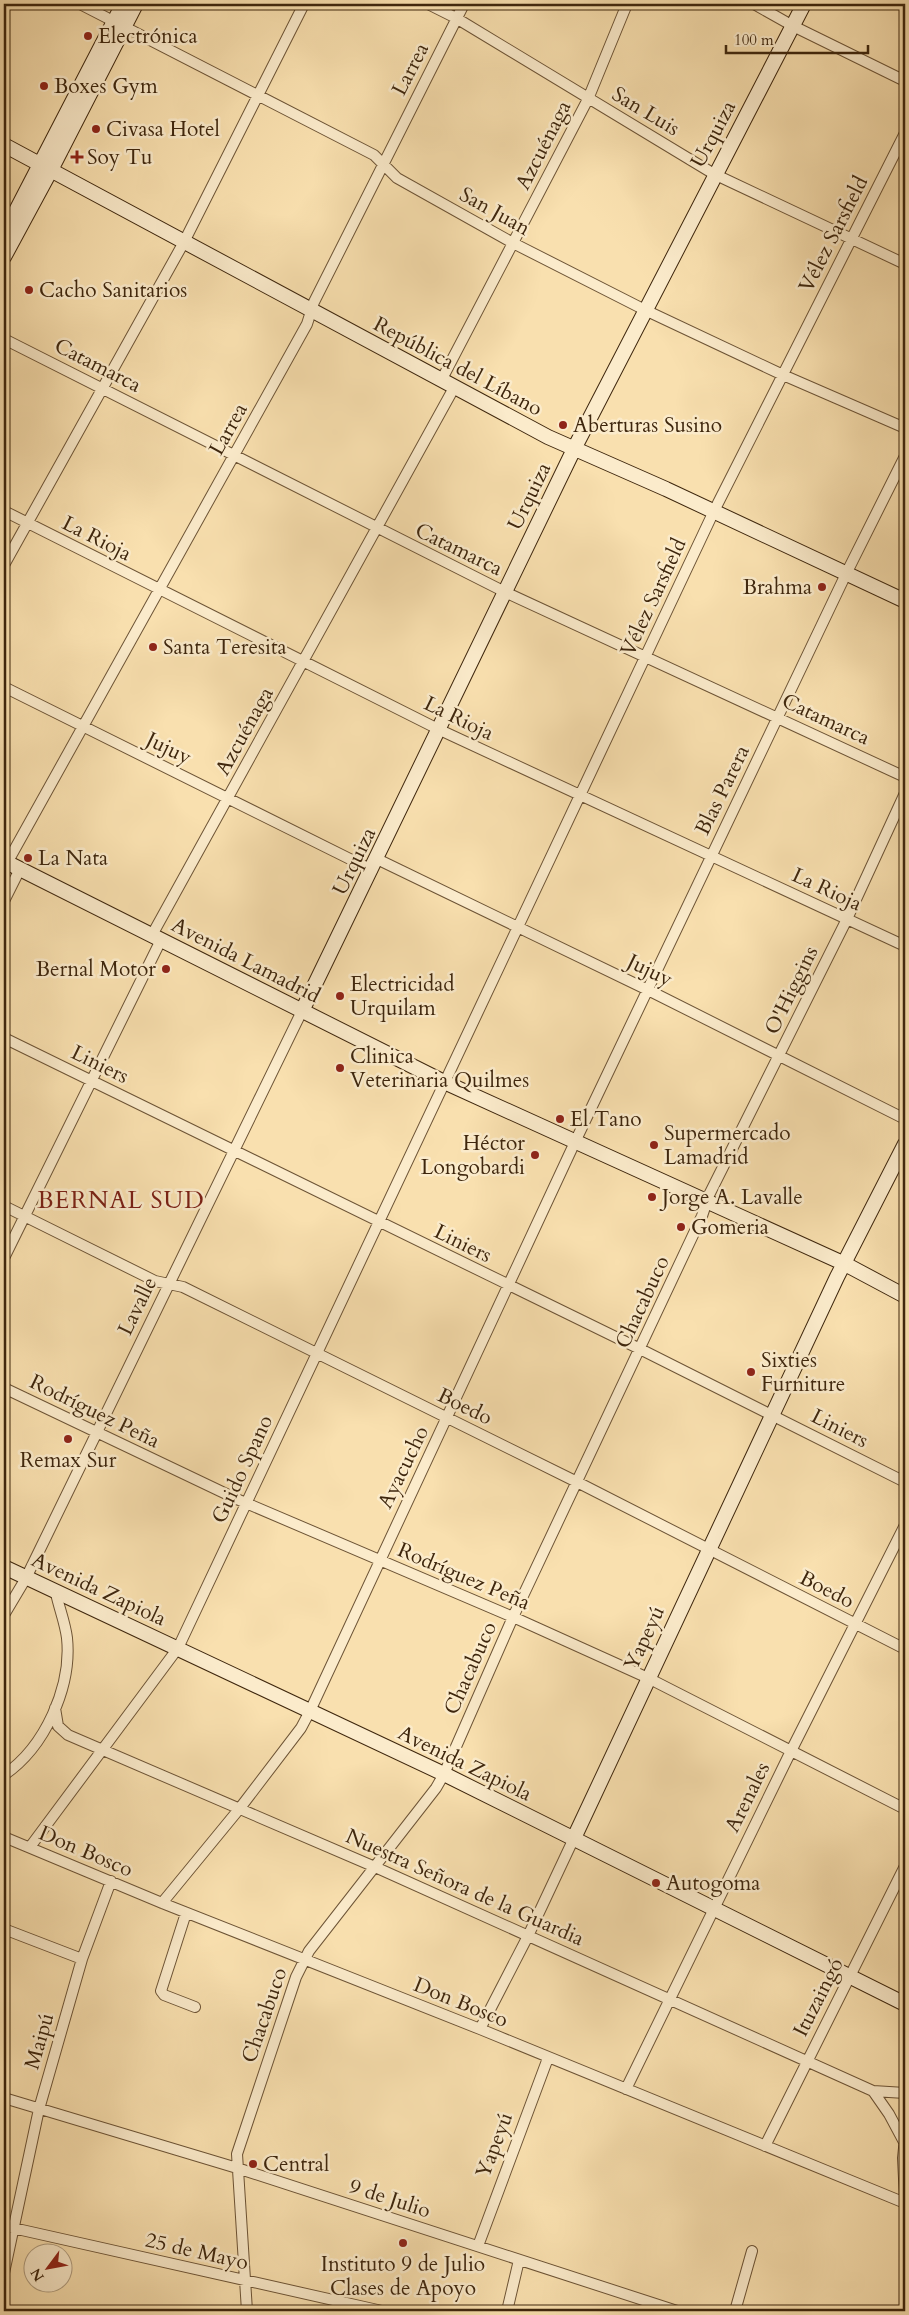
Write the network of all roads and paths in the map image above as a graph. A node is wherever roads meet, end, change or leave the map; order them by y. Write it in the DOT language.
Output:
graph roads {
  1 [pos="80,4"];
  2 [pos="123,4"];
  3 [pos="136,4"];
  4 [pos="304,4"];
  5 [pos="428,4"];
  6 [pos="464,4"];
  7 [pos="628,4"];
  8 [pos="754,4"];
  9 [pos="804,4"];
  10 [pos="456,18"];
  11 [pos="120,23"];
  12 [pos="793,26"];
  13 [pos="905,81"];
  14 [pos="258,96"];
  15 [pos="588,99"];
  16 [pos="905,133"];
  17 [pos="4,145"];
  18 [pos="384,164"];
  19 [pos="47,167"];
  20 [pos="714,174"];
  21 [pos="4,234"];
  22 [pos="851,239"];
  23 [pos="184,242"];
  24 [pos="513,243"];
  25 [pos="4,257"];
  26 [pos="905,264"];
  27 [pos="645,310"];
  28 [pos="311,311"];
  29 [pos="4,339"];
  30 [pos="782,374"];
  31 [pos="448,382"];
  32 [pos="103,388"];
  33 [pos="905,428"];
  34 [pos="575,448"];
  35 [pos="235,455"];
  36 [pos="905,456"];
  37 [pos="714,511"];
  38 [pos="4,512"];
  39 [pos="27,523"];
  40 [pos="375,528"];
  41 [pos="4,565"];
  42 [pos="846,574"];
  43 [pos="160,591"];
  44 [pos="505,592"];
  45 [pos="905,601"];
  46 [pos="646,656"];
  47 [pos="302,662"];
  48 [pos="4,687"];
  49 [pos="778,717"];
  50 [pos="84,727"];
  51 [pos="440,730"];
  52 [pos="905,777"];
  53 [pos="905,793"];
  54 [pos="580,796"];
  55 [pos="228,798"];
  56 [pos="711,856"];
  57 [pos="10,865"];
  58 [pos="375,865"];
  59 [pos="4,901"];
  60 [pos="847,919"];
  61 [pos="518,927"];
  62 [pos="156,938"];
  63 [pos="905,946"];
  64 [pos="648,990"];
  65 [pos="302,1011"];
  66 [pos="4,1038"];
  67 [pos="778,1057"];
  68 [pos="90,1080"];
  69 [pos="444,1082"];
  70 [pos="905,1119"];
  71 [pos="575,1142"];
  72 [pos="905,1144"];
  73 [pos="234,1152"];
  74 [pos="706,1202"];
  75 [pos="4,1206"];
  76 [pos="24,1216"];
  77 [pos="379,1222"];
  78 [pos="4,1258"];
  79 [pos="845,1264"];
  80 [pos="169,1283"];
  81 [pos="509,1287"];
  82 [pos="905,1296"];
  83 [pos="640,1349"];
  84 [pos="317,1354"];
  85 [pos="4,1388"];
  86 [pos="774,1416"];
  87 [pos="447,1418"];
  88 [pos="96,1432"];
  89 [pos="577,1482"];
  90 [pos="905,1482"];
  91 [pos="246,1503"];
  92 [pos="905,1525"];
  93 [pos="708,1549"];
  94 [pos="379,1560"];
  95 [pos="4,1567"];
  96 [pos="26,1578"];
  97 [pos="56,1593"];
  98 [pos="4,1615"];
  99 [pos="513,1617"];
  100 [pos="855,1624"];
  101 [pos="178,1648"];
  102 [pos="905,1650"];
  103 [pos="648,1678"];
  104 [pos="312,1706"];
  105 [pos="55,1708"];
  106 [pos="103,1750"];
  107 [pos="791,1751"];
  108 [pos="444,1774"];
  109 [pos="4,1775"];
  110 [pos="240,1808"];
  111 [pos="905,1809"];
  112 [pos="4,1836"];
  113 [pos="574,1838"];
  114 [pos="30,1847"];
  115 [pos="905,1866"];
  116 [pos="375,1867"];
  117 [pos="111,1881"];
  118 [pos="162,1903"];
  119 [pos="713,1907"];
  120 [pos="186,1913"];
  121 [pos="4,1929"];
  122 [pos="528,1936"];
  123 [pos="82,1960"];
  124 [pos="303,1960"];
  125 [pos="850,1976"];
  126 [pos="668,1999"];
  127 [pos="905,2004"];
  128 [pos="195,2007"];
  129 [pos="480,2029"];
  130 [pos="548,2058"];
  131 [pos="807,2061"];
  132 [pos="626,2088"];
  133 [pos="873,2091"];
  134 [pos="905,2093"];
  135 [pos="4,2098"];
  136 [pos="39,2109"];
  137 [pos="905,2140"];
  138 [pos="765,2146"];
  139 [pos="236,2168"];
  140 [pos="905,2199"];
  141 [pos="905,2203"];
  142 [pos="8,2227"];
  143 [pos="478,2246"];
  144 [pos="752,2251"];
  145 [pos="519,2260"];
  146 [pos="4,2273"];
  147 [pos="245,2281"];
  148 [pos="247,2311"];
  149 [pos="382,2311"];
  150 [pos="507,2311"];
  151 [pos="677,2311"];
  152 [pos="735,2311"];
  1 -- 11 [label="street, San Juan"];
  2 -- 11 [label="street"];
  3 -- 11 [label="street"];
  4 -- 14 [label="street"];
  5 -- 10 [label="street, San Luis"];
  6 -- 10 [label="street, Larrea"];
  7 -- 15 [label="street, Azcuénaga"];
  8 -- 12 [label="street"];
  9 -- 12 [label="street, Urquiza"];
  10 -- 15 [label="street, San Luis"];
  10 -- 18 [label="street, Larrea"];
  11 -- 14 [label="street, San Juan"];
  11 -- 19 [label="street"];
  12 -- 13 [label="street"];
  12 -- 20 [label="street, Urquiza"];
  14 -- 18 [label="street, San Juan"];
  14 -- 23 [label="street"];
  15 -- 20 [label="street, San Luis"];
  15 -- 24 [label="street, Azcuénaga"];
  16 -- 22 [label="street, Vélez Sarsfield"];
  17 -- 19 [label="street, República del Líbano"];
  18 -- 24 [label="street, San Juan"];
  18 -- 28 [label="street, Larrea"];
  19 -- 21 [label="street"];
  19 -- 23 [label="street, República del Líbano"];
  19 -- 25 [label="street"];
  20 -- 22 [label="street, San Luis"];
  20 -- 27 [label="street, Urquiza"];
  22 -- 26 [label="street, San Luis"];
  22 -- 30 [label="street, Vélez Sarsfield"];
  23 -- 28 [label="street, República del Líbano"];
  23 -- 32 [label="street"];
  24 -- 27 [label="street, San Juan"];
  24 -- 31 [label="street, Azcuénaga"];
  27 -- 30 [label="street, San Juan"];
  27 -- 34 [label="street, Urquiza"];
  28 -- 31 [label="street, República del Líbano"];
  28 -- 35 [label="street, Larrea"];
  29 -- 32 [label="street, Catamarca"];
  30 -- 33 [label="street, San Juan"];
  30 -- 37 [label="street, Vélez Sarsfield"];
  31 -- 34 [label="street, República del Líbano"];
  31 -- 40 [label="street, Azcuénaga"];
  32 -- 35 [label="street, Catamarca"];
  32 -- 39 [label="street"];
  34 -- 37 [label="street, República del Líbano"];
  34 -- 44 [label="street, Urquiza"];
  35 -- 40 [label="street, Catamarca"];
  35 -- 43 [label="street, Larrea"];
  36 -- 42 [label="street, Blas Parera"];
  37 -- 42 [label="street, República del Líbano"];
  37 -- 46 [label="street, Vélez Sarsfield"];
  38 -- 39 [label="street, La Rioja"];
  39 -- 41 [label="street"];
  39 -- 43 [label="street, La Rioja"];
  40 -- 44 [label="street, Catamarca"];
  40 -- 47 [label="street, Azcuénaga"];
  42 -- 45 [label="street, República del Líbano"];
  42 -- 49 [label="street, Blas Parera"];
  43 -- 47 [label="street, La Rioja"];
  43 -- 50 [label="street, Larrea"];
  44 -- 46 [label="street, Catamarca"];
  44 -- 51 [label="street, Urquiza"];
  46 -- 49 [label="street, Catamarca"];
  46 -- 54 [label="street, Vélez Sarsfield"];
  47 -- 51 [label="street, La Rioja"];
  47 -- 55 [label="street, Azcuénaga"];
  48 -- 50 [label="street, Jujuy"];
  49 -- 52 [label="street, Catamarca"];
  49 -- 56 [label="street, Blas Parera"];
  50 -- 55 [label="street, Jujuy"];
  50 -- 57 [label="street, Larrea"];
  51 -- 54 [label="street, La Rioja"];
  51 -- 58 [label="street, Urquiza"];
  53 -- 60 [label="street, O'Higgins"];
  54 -- 56 [label="street, La Rioja"];
  54 -- 61 [label="street, Vélez Sarsfield"];
  55 -- 58 [label="street, Jujuy"];
  55 -- 62 [label="street, Azcuénaga"];
  56 -- 60 [label="street, La Rioja"];
  56 -- 64 [label="street, Blas Parera"];
  57 -- 59 [label="street, Larrea"];
  57 -- 62 [label="street, Avenida Lamadrid"];
  58 -- 61 [label="street, Jujuy"];
  58 -- 65 [label="street, Urquiza"];
  60 -- 63 [label="street, La Rioja"];
  60 -- 67 [label="street, O'Higgins"];
  61 -- 64 [label="street, Jujuy"];
  61 -- 69 [label="street, Vélez Sarsfield"];
  62 -- 65 [label="street, Avenida Lamadrid"];
  62 -- 68 [label="street, Azcuénaga"];
  64 -- 67 [label="street, Jujuy"];
  64 -- 71 [label="street, Blas Parera"];
  65 -- 69 [label="street, Avenida Lamadrid"];
  65 -- 73 [label="street, Lavalle"];
  66 -- 68 [label="street, Liniers"];
  67 -- 70 [label="street, Jujuy"];
  67 -- 74 [label="street, O'Higgins"];
  68 -- 73 [label="street, Liniers"];
  68 -- 76 [label="street, Azcuénaga"];
  69 -- 71 [label="street, Avenida Lamadrid"];
  69 -- 77 [label="street, Guido Spano"];
  71 -- 74 [label="street, Avenida Lamadrid"];
  71 -- 81 [label="street, Ayacucho"];
  72 -- 79 [label="street, Yapeyú"];
  73 -- 77 [label="street, Liniers"];
  73 -- 80 [label="street, Lavalle"];
  74 -- 79 [label="street, Avenida Lamadrid"];
  74 -- 83 [label="street, Chacabuco"];
  75 -- 76 [label="street, Boedo"];
  76 -- 78 [label="street, Azcuénaga"];
  76 -- 80 [label="street, Boedo"];
  77 -- 81 [label="street, Liniers"];
  77 -- 84 [label="street, Guido Spano"];
  79 -- 82 [label="street, Avenida Lamadrid"];
  79 -- 86 [label="street, Yapeyú"];
  80 -- 84 [label="street, Boedo"];
  80 -- 88 [label="street, Lavalle"];
  81 -- 83 [label="street, Liniers"];
  81 -- 87 [label="street, Ayacucho"];
  83 -- 86 [label="street, Liniers"];
  83 -- 89 [label="street, Chacabuco"];
  84 -- 87 [label="street, Boedo"];
  84 -- 91 [label="street, Guido Spano"];
  85 -- 88 [label="street, Rodríguez Peña"];
  86 -- 90 [label="street, Liniers"];
  86 -- 93 [label="street, Yapeyú"];
  87 -- 89 [label="street, Boedo"];
  87 -- 94 [label="street, Ayacucho"];
  88 -- 91 [label="street, Rodríguez Peña"];
  88 -- 96 [label="street, Lavalle"];
  89 -- 93 [label="street, Boedo"];
  89 -- 99 [label="street, Chacabuco"];
  91 -- 94 [label="street, Rodríguez Peña"];
  91 -- 101 [label="street, Guido Spano"];
  92 -- 100 [label="street, Arenales"];
  93 -- 100 [label="street, Boedo"];
  93 -- 103 [label="street, Yapeyú"];
  94 -- 99 [label="street, Rodríguez Peña"];
  94 -- 104 [label="street, Ayacucho"];
  95 -- 96 [label="street, Avenida Zapiola"];
  96 -- 97 [label="street, Avenida Zapiola"];
  96 -- 98 [label="street, Lavalle"];
  97 -- 101 [label="street, Avenida Zapiola"];
  97 -- 105 [label="street"];
  99 -- 103 [label="street, Rodríguez Peña"];
  99 -- 108 [label="street, Chacabuco"];
  100 -- 102 [label="street, Boedo"];
  100 -- 107 [label="street, Arenales"];
  101 -- 104 [label="street, Avenida Zapiola"];
  101 -- 106 [label="street, Guido Spano"];
  103 -- 107 [label="street, Rodríguez Peña"];
  103 -- 113 [label="street, Yapeyú"];
  104 -- 108 [label="street, Avenida Zapiola"];
  104 -- 110 [label="street"];
  105 -- 106 [label="street, Nuestra Señora de la Guardia"];
  105 -- 109 [label="street"];
  106 -- 110 [label="street, Nuestra Señora de la Guardia"];
  106 -- 114 [label="street, Guido Spano"];
  107 -- 111 [label="street, Rodríguez Peña"];
  107 -- 119 [label="street, Arenales"];
  108 -- 113 [label="street, Avenida Zapiola"];
  108 -- 116 [label="street, Chacabuco"];
  110 -- 116 [label="street, Nuestra Señora de la Guardia"];
  110 -- 118 [label="street"];
  112 -- 114 [label="street, Don Bosco"];
  113 -- 119 [label="street, Avenida Zapiola"];
  113 -- 122 [label="street, Yapeyú"];
  114 -- 117 [label="street, Don Bosco"];
  115 -- 125 [label="street, Ituzaingó"];
  116 -- 122 [label="street, Nuestra Señora de la Guardia"];
  116 -- 124 [label="street, Chacabuco"];
  117 -- 118 [label="street, Don Bosco"];
  117 -- 123 [label="street, Maipú"];
  118 -- 120 [label="street, Don Bosco"];
  119 -- 125 [label="street, Avenida Zapiola"];
  119 -- 126 [label="street, Arenales"];
  120 -- 124 [label="street, Don Bosco"];
  120 -- 128 [label="street"];
  121 -- 123 [label="street"];
  122 -- 126 [label="street, Nuestra Señora de la Guardia"];
  122 -- 129 [label="street, Yapeyú"];
  123 -- 136 [label="street, Maipú"];
  124 -- 129 [label="street, Don Bosco"];
  124 -- 139 [label="street, Chacabuco"];
  125 -- 127 [label="street, Avenida Zapiola"];
  125 -- 131 [label="street, Ituzaingó"];
  126 -- 131 [label="street, Nuestra Señora de la Guardia"];
  126 -- 132 [label="street, Arenales"];
  129 -- 130 [label="street, Don Bosco"];
  130 -- 132 [label="street, Don Bosco"];
  130 -- 143 [label="street, Yapeyú"];
  131 -- 133 [label="street, Nuestra Señora de la Guardia"];
  131 -- 138 [label="street, Ituzaingó"];
  132 -- 138 [label="street, Don Bosco"];
  133 -- 134 [label="street, Nuestra Señora de la Guardia"];
  133 -- 137 [label="street"];
  135 -- 136 [label="street, 9 de Julio"];
  136 -- 139 [label="street, 9 de Julio"];
  136 -- 142 [label="street, Maipú"];
  137 -- 140 [label="street"];
  138 -- 141 [label="street, Don Bosco"];
  139 -- 143 [label="street, 9 de Julio"];
  139 -- 147 [label="street, Chacabuco"];
  142 -- 146 [label="street, Maipú"];
  142 -- 147 [label="street, 25 de Mayo"];
  143 -- 145 [label="street, 9 de Julio"];
  144 -- 152 [label="street"];
  145 -- 150 [label="street"];
  145 -- 151 [label="street, 9 de Julio"];
  147 -- 148 [label="street, Chacabuco"];
  147 -- 149 [label="street, 25 de Mayo"];
}
